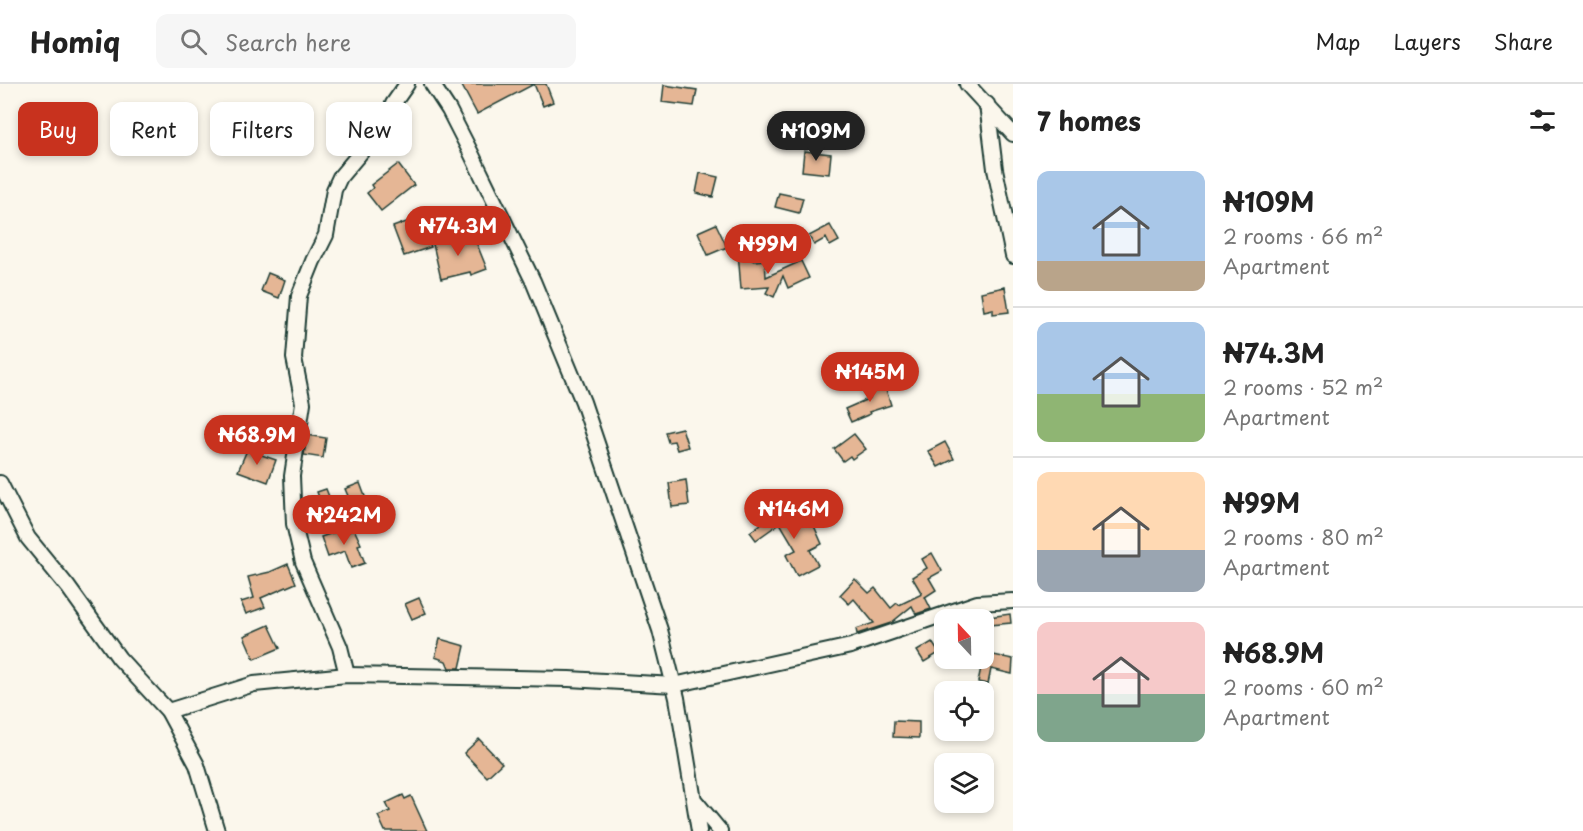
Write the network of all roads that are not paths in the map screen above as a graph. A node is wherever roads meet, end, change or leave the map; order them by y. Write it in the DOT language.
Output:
graph roads {
  1 [pos="407,84"];
  2 [pos="432,84"];
  3 [pos="967,84"];
  4 [pos="987,104"];
  5 [pos="1013,134"];
  6 [pos="1013,256"];
  7 [pos="0,483"];
  8 [pos="1013,601"];
  9 [pos="347,675"];
  10 [pos="674,686"];
  11 [pos="168,711"];
  12 [pos="694,800"];
  13 [pos="217,831"];
  14 [pos="699,831"];
  15 [pos="720,831"];
  1 -- 9 [label="street"];
  2 -- 10 [label="street"];
  3 -- 4 [label="street"];
  4 -- 5 [label="street"];
  4 -- 6 [label="street"];
  7 -- 11 [label="street"];
  8 -- 10 [label="street"];
  9 -- 10 [label="street"];
  9 -- 11 [label="street"];
  10 -- 12 [label="street"];
  11 -- 13 [label="street"];
  12 -- 14 [label="street"];
  12 -- 15 [label="street"];
}
